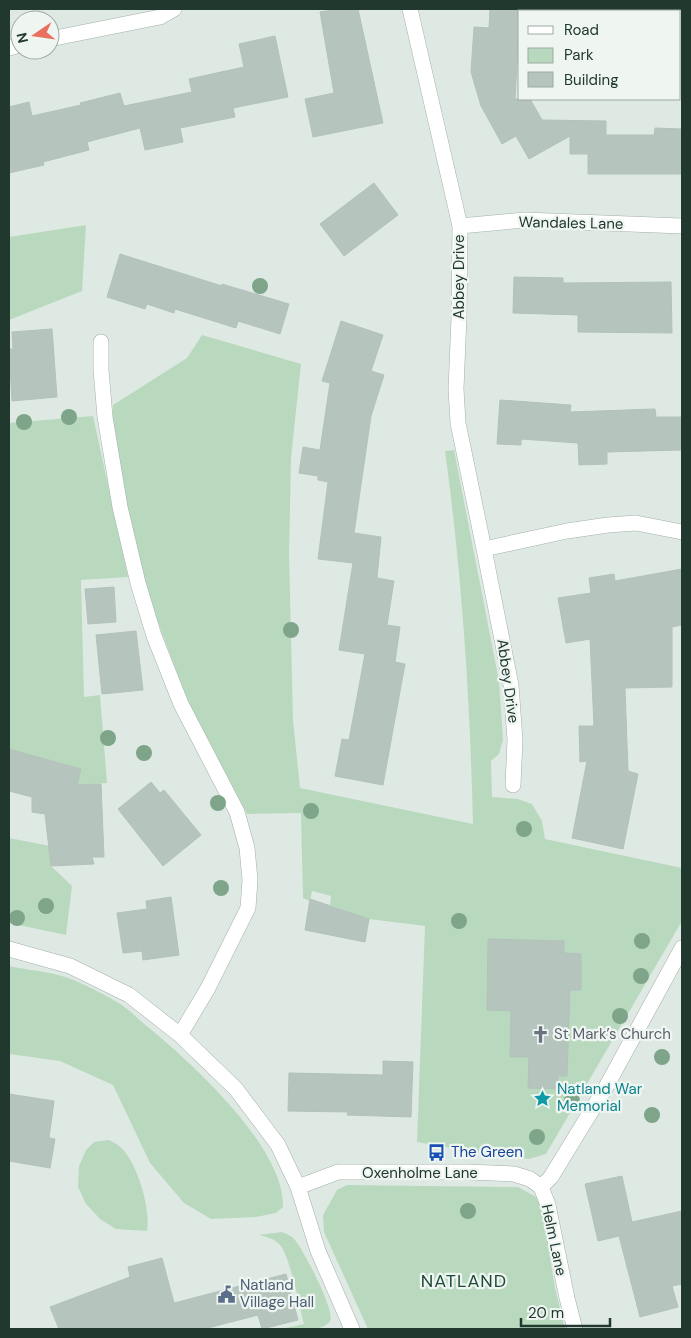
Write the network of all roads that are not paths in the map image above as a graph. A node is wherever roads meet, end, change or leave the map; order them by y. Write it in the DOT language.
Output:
graph roads {
  1 [pos="174,9"];
  2 [pos="410,9"];
  3 [pos="60,37"];
  4 [pos="460,226"];
  5 [pos="682,226"];
  6 [pos="101,342"];
  7 [pos="682,532"];
  8 [pos="484,549"];
  9 [pos="513,785"];
  10 [pos="682,948"];
  11 [pos="9,949"];
  12 [pos="180,1035"];
  13 [pos="298,1188"];
  14 [pos="541,1188"];
  15 [pos="352,1329"];
  16 [pos="576,1329"];
  1 -- 3 [label="street"];
  2 -- 4 [label="street, Abbey Drive"];
  4 -- 5 [label="street, Wandales Lane"];
  4 -- 8 [label="street, Abbey Drive"];
  6 -- 12 [label="street"];
  7 -- 8 [label="street"];
  8 -- 9 [label="street, Abbey Drive"];
  10 -- 14 [label="street, Helm Lane"];
  11 -- 12 [label="street"];
  12 -- 13 [label="street"];
  13 -- 14 [label="street, Oxenholme Lane"];
  13 -- 15 [label="street"];
  14 -- 16 [label="street, Helm Lane"];
}
